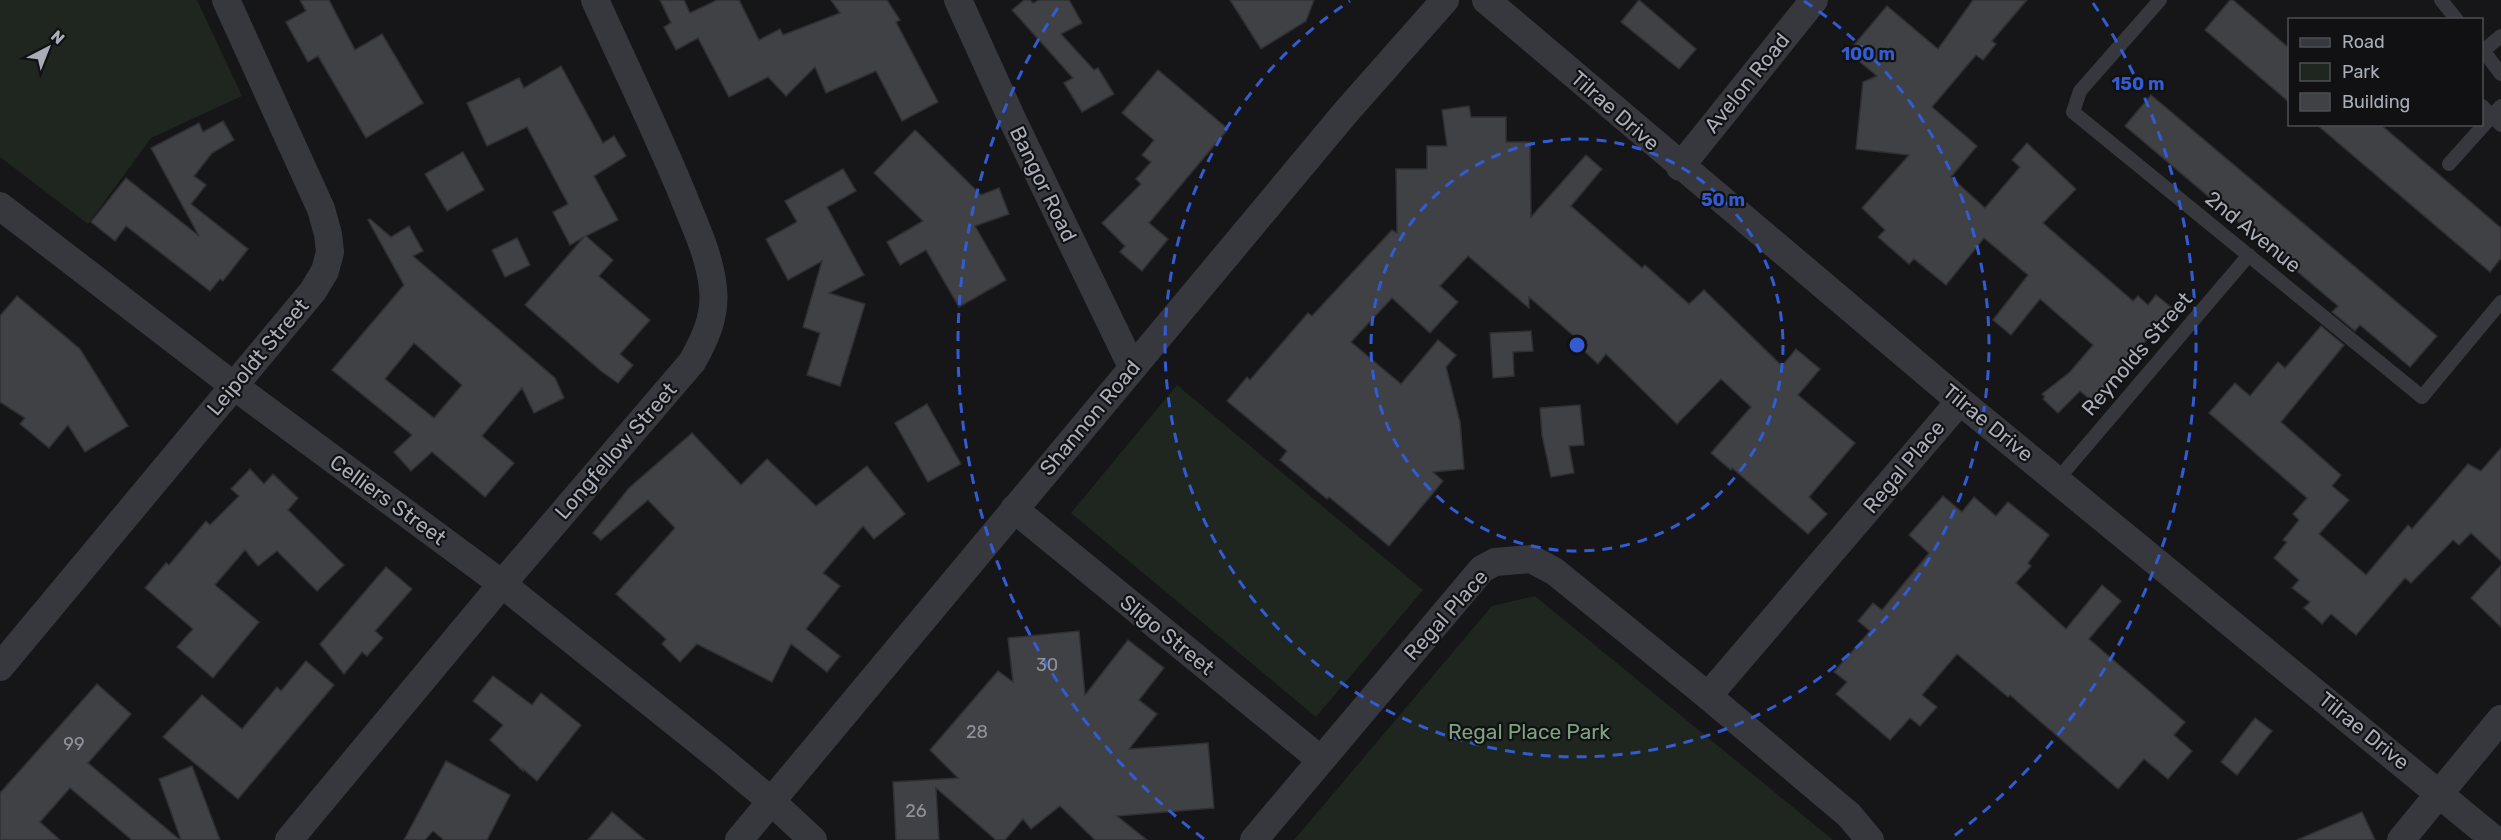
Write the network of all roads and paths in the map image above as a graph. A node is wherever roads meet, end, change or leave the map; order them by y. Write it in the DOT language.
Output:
graph roads {
  1 [pos="226,0"];
  2 [pos="595,0"];
  3 [pos="958,0"];
  4 [pos="1445,0"];
  5 [pos="1486,0"];
  6 [pos="1814,0"];
  7 [pos="2441,0"];
  8 [pos="2153,2"];
  9 [pos="2455,18"];
  10 [pos="2501,36"];
  11 [pos="2483,49"];
  12 [pos="2483,51"];
  13 [pos="2501,74"];
  14 [pos="2483,107"];
  15 [pos="2498,115"];
  16 [pos="2449,164"];
  17 [pos="1680,167"];
  18 [pos="0,206"];
  19 [pos="2249,255"];
  20 [pos="2501,302"];
  21 [pos="1132,367"];
  22 [pos="234,386"];
  23 [pos="1960,401"];
  24 [pos="2058,479"];
  25 [pos="1014,509"];
  26 [pos="502,584"];
  27 [pos="4,654"];
  28 [pos="1708,696"];
  29 [pos="2501,719"];
  30 [pos="1321,760"];
  31 [pos="2440,793"];
  32 [pos="771,801"];
  33 [pos="290,840"];
  34 [pos="739,840"];
  35 [pos="813,840"];
  36 [pos="1254,840"];
  37 [pos="1869,840"];
  38 [pos="2401,840"];
  39 [pos="2495,840"];
  1 -- 22 [label="street, Leipoldt Street"];
  2 -- 26 [label="street, Longfellow Street"];
  3 -- 21 [label="street, Bangor Road"];
  4 -- 21 [label="street, Shannon Road"];
  5 -- 17 [label="street, Tilrae Drive"];
  6 -- 17 [label="street, Avelon Road"];
  7 -- 9 [label="lane"];
  8 -- 19 [label="lane, 2nd Avenue"];
  10 -- 11 [label="lane"];
  12 -- 13 [label="lane"];
  14 -- 15 [label="lane"];
  15 -- 16 [label="lane"];
  17 -- 23 [label="street, Tilrae Drive"];
  18 -- 22 [label="street, Celliers Street"];
  19 -- 20 [label="lane, 2nd Avenue"];
  19 -- 24 [label="lane, Reynolds Street"];
  21 -- 25 [label="street, Shannon Road"];
  22 -- 26 [label="street, Celliers Street"];
  22 -- 27 [label="street, Leipoldt Street"];
  23 -- 24 [label="street, Tilrae Drive"];
  23 -- 28 [label="street, Regal Place"];
  24 -- 31 [label="street, Tilrae Drive"];
  25 -- 30 [label="street, Sligo Street"];
  25 -- 32 [label="street, Shannon Road"];
  26 -- 32 [label="street, Celliers Street"];
  26 -- 33 [label="street, Longfellow Street"];
  28 -- 30 [label="street, Regal Place"];
  28 -- 37 [label="street, Regal Place"];
  29 -- 31 [label="street"];
  30 -- 36 [label="street, Regal Place"];
  31 -- 38 [label="street"];
  31 -- 39 [label="street, Tilrae Drive"];
  32 -- 34 [label="street, Shannon Road"];
  32 -- 35 [label="street, Celliers Street"];
}
